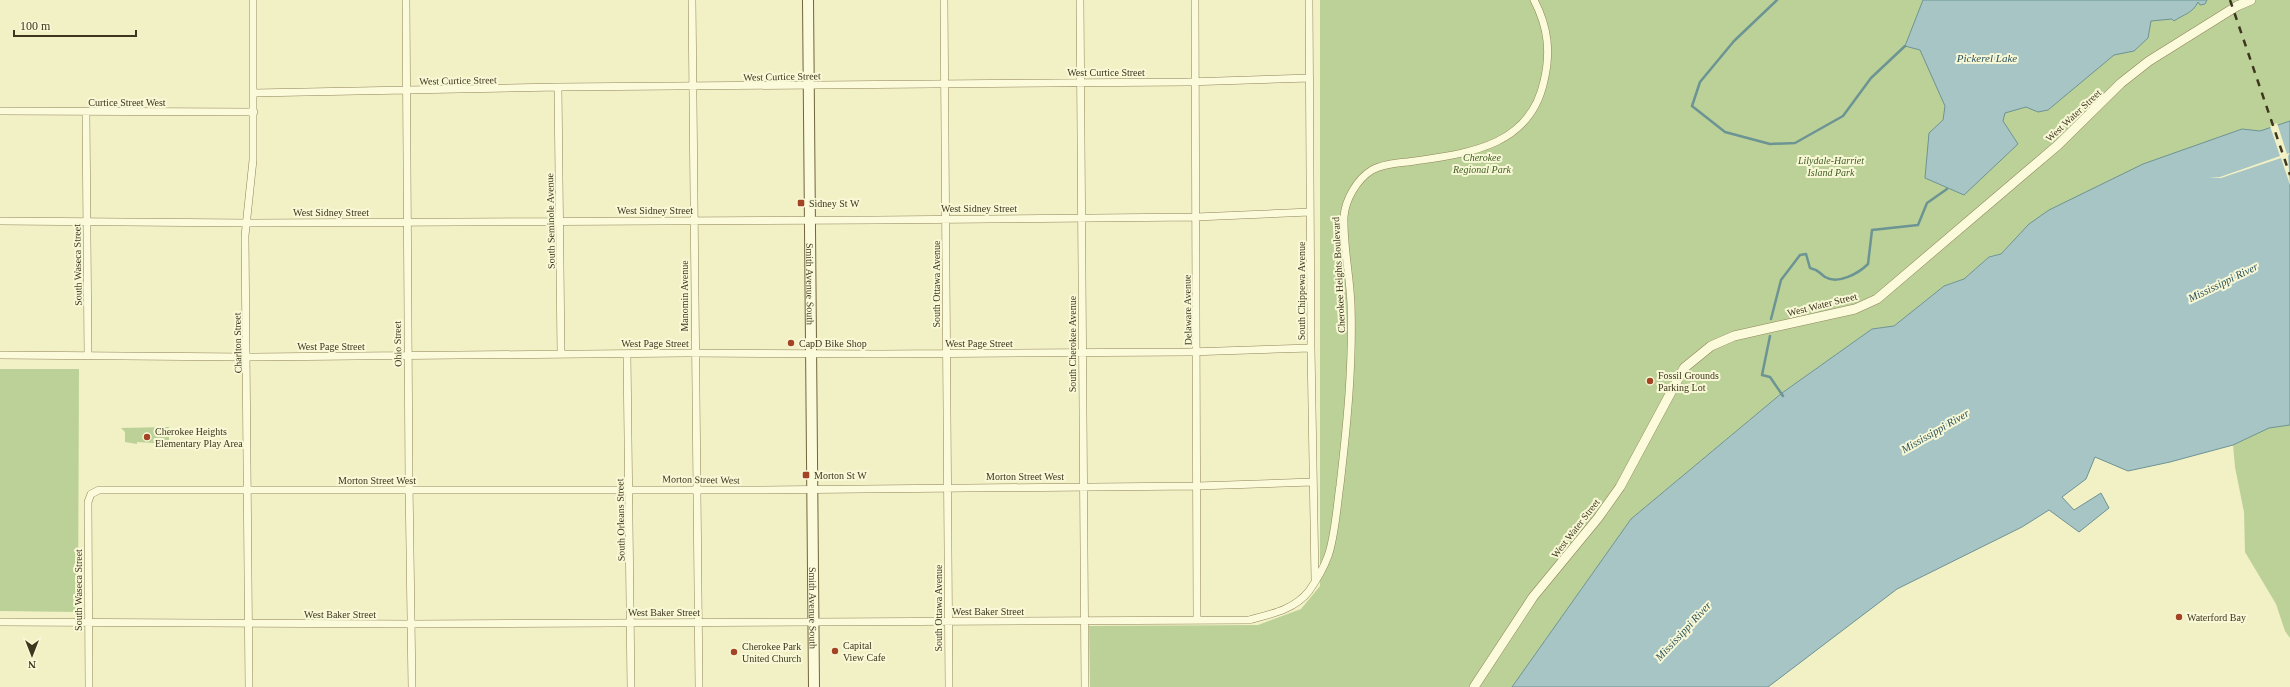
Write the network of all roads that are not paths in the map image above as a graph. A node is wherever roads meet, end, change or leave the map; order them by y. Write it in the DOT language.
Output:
graph roads {
  1 [pos="253,0"];
  2 [pos="406,0"];
  3 [pos="692,0"];
  4 [pos="808,0"];
  5 [pos="944,0"];
  6 [pos="1080,0"];
  7 [pos="1195,0"];
  8 [pos="1309,0"];
  9 [pos="1534,0"];
  10 [pos="2251,0"];
  11 [pos="1310,78"];
  12 [pos="1196,82"];
  13 [pos="1080,83"];
  14 [pos="944,84"];
  15 [pos="809,85"];
  16 [pos="693,86"];
  17 [pos="558,87"];
  18 [pos="406,91"];
  19 [pos="254,93"];
  20 [pos="0,111"];
  21 [pos="86,112"];
  22 [pos="254,112"];
  23 [pos="1310,212"];
  24 [pos="1196,216"];
  25 [pos="945,218"];
  26 [pos="1082,218"];
  27 [pos="694,220"];
  28 [pos="810,220"];
  29 [pos="0,221"];
  30 [pos="560,221"];
  31 [pos="86,222"];
  32 [pos="406,222"];
  33 [pos="248,223"];
  34 [pos="1311,348"];
  35 [pos="1197,351"];
  36 [pos="1081,352"];
  37 [pos="694,353"];
  38 [pos="946,353"];
  39 [pos="561,354"];
  40 [pos="627,354"];
  41 [pos="812,354"];
  42 [pos="407,355"];
  43 [pos="0,356"];
  44 [pos="88,356"];
  45 [pos="248,357"];
  46 [pos="1312,482"];
  47 [pos="947,486"];
  48 [pos="1084,486"];
  49 [pos="1197,486"];
  50 [pos="629,488"];
  51 [pos="696,488"];
  52 [pos="812,489"];
  53 [pos="247,490"];
  54 [pos="409,490"];
  55 [pos="91,494"];
  56 [pos="1315,581"];
  57 [pos="1085,620"];
  58 [pos="1197,620"];
  59 [pos="813,621"];
  60 [pos="948,621"];
  61 [pos="0,622"];
  62 [pos="631,622"];
  63 [pos="698,622"];
  64 [pos="88,624"];
  65 [pos="250,624"];
  66 [pos="411,624"];
  67 [pos="89,687"];
  68 [pos="249,687"];
  69 [pos="412,687"];
  70 [pos="631,687"];
  71 [pos="699,687"];
  72 [pos="814,687"];
  73 [pos="949,687"];
  74 [pos="1085,687"];
  75 [pos="1474,687"];
  1 -- 19 [label="street, Charlton Street"];
  2 -- 18 [label="street, Ohio Street"];
  3 -- 16 [label="street, Manomin Avenue"];
  4 -- 15 [label="main road, Smith Avenue South"];
  5 -- 14 [label="street, South Ottawa Avenue"];
  6 -- 13 [label="street, South Cherokee Avenue"];
  7 -- 12 [label="street, Delaware Avenue"];
  8 -- 11 [label="street, South Chippewa Avenue"];
  9 -- 56 [label="street, Cherokee Heights Boulevard"];
  10 -- 75 [label="street, West Water Street"];
  11 -- 12 [label="street, West Curtice Street"];
  11 -- 23 [label="street, South Chippewa Avenue"];
  12 -- 13 [label="street, West Curtice Street"];
  12 -- 24 [label="street, Delaware Avenue"];
  13 -- 14 [label="street, West Curtice Street"];
  13 -- 26 [label="street, South Cherokee Avenue"];
  14 -- 15 [label="street, West Curtice Street"];
  14 -- 25 [label="street, South Ottawa Avenue"];
  15 -- 16 [label="street, West Curtice Street"];
  15 -- 28 [label="main road, Smith Avenue South"];
  16 -- 17 [label="street, West Curtice Street"];
  16 -- 27 [label="street, Manomin Avenue"];
  17 -- 18 [label="street, West Curtice Street"];
  17 -- 30 [label="street, South Seminole Avenue"];
  18 -- 19 [label="street, West Curtice Street"];
  18 -- 32 [label="street, Ohio Street"];
  19 -- 22 [label="street, Charlton Street"];
  20 -- 21 [label="street, Curtice Street West"];
  21 -- 22 [label="street, Curtice Street West"];
  21 -- 31 [label="street, South Waseca Street"];
  22 -- 33 [label="street, Charlton Street"];
  23 -- 24 [label="street, West Sidney Street"];
  23 -- 34 [label="street, South Chippewa Avenue"];
  24 -- 26 [label="street, West Sidney Street"];
  24 -- 35 [label="street, Delaware Avenue"];
  25 -- 26 [label="street, West Sidney Street"];
  25 -- 28 [label="street, West Sidney Street"];
  25 -- 38 [label="street, South Ottawa Avenue"];
  26 -- 36 [label="street, South Cherokee Avenue"];
  27 -- 28 [label="street, West Sidney Street"];
  27 -- 30 [label="street, West Sidney Street"];
  27 -- 37 [label="street, Manomin Avenue"];
  28 -- 41 [label="main road, Smith Avenue South"];
  29 -- 31 [label="street, West Sidney Street"];
  30 -- 32 [label="street, West Sidney Street"];
  30 -- 39 [label="street, South Seminole Avenue"];
  31 -- 33 [label="street, West Sidney Street"];
  31 -- 44 [label="street, South Waseca Street"];
  32 -- 33 [label="street, West Sidney Street"];
  32 -- 42 [label="street, Ohio Street"];
  33 -- 45 [label="street, Charlton Street"];
  34 -- 35 [label="street, West Page Street"];
  34 -- 46 [label="street, South Chippewa Avenue"];
  35 -- 36 [label="street, West Page Street"];
  35 -- 49 [label="street, Delaware Avenue"];
  36 -- 38 [label="street, West Page Street"];
  36 -- 48 [label="street, South Cherokee Avenue"];
  37 -- 40 [label="street, West Page Street"];
  37 -- 41 [label="street, West Page Street"];
  37 -- 51 [label="street, Manomin Avenue"];
  38 -- 41 [label="street, West Page Street"];
  38 -- 47 [label="street, South Ottawa Avenue"];
  39 -- 40 [label="street, West Page Street"];
  39 -- 42 [label="street, West Page Street"];
  40 -- 50 [label="street, South Orleans Street"];
  41 -- 52 [label="main road, Smith Avenue South"];
  42 -- 45 [label="street, West Page Street"];
  42 -- 54 [label="street, Ohio Street"];
  43 -- 44 [label="street, West Page Street"];
  44 -- 45 [label="street, West Page Street"];
  45 -- 53 [label="street, Charlton Street"];
  46 -- 49 [label="street, Morton Street West"];
  46 -- 56 [label="street, South Chippewa Avenue"];
  47 -- 48 [label="street, Morton Street West"];
  47 -- 52 [label="street, Morton Street West"];
  47 -- 60 [label="street, South Ottawa Avenue"];
  48 -- 49 [label="street, Morton Street West"];
  48 -- 57 [label="street, South Cherokee Avenue"];
  49 -- 58 [label="street, Delaware Avenue"];
  50 -- 51 [label="street, Morton Street West"];
  50 -- 54 [label="street, Morton Street West"];
  50 -- 62 [label="street, South Orleans Street"];
  51 -- 52 [label="street, Morton Street West"];
  51 -- 63 [label="street, Manomin Avenue"];
  52 -- 59 [label="main road, Smith Avenue South"];
  53 -- 54 [label="street, Morton Street West"];
  53 -- 55 [label="street, Morton Street West"];
  53 -- 65 [label="street, Charlton Street"];
  54 -- 66 [label="street, Ohio Street"];
  55 -- 64 [label="street, South Waseca Street"];
  56 -- 58 [label="street, West Baker Street"];
  57 -- 58 [label="street, West Baker Street"];
  57 -- 60 [label="street, West Baker Street"];
  57 -- 74 [label="street, South Cherokee Avenue"];
  59 -- 60 [label="street, West Baker Street"];
  59 -- 63 [label="street, West Baker Street"];
  59 -- 72 [label="main road, Smith Avenue South"];
  60 -- 73 [label="street, South Ottawa Avenue"];
  61 -- 64 [label="street, West Baker Street"];
  62 -- 63 [label="street, West Baker Street"];
  62 -- 66 [label="street, West Baker Street"];
  62 -- 70 [label="street, South Orleans Street"];
  63 -- 71 [label="street, Manomin Avenue"];
  64 -- 65 [label="street, West Baker Street"];
  64 -- 67 [label="street, South Waseca Street"];
  65 -- 66 [label="street, West Baker Street"];
  65 -- 68 [label="street, Charlton Street"];
  66 -- 69 [label="street, Ohio Street"];
}
